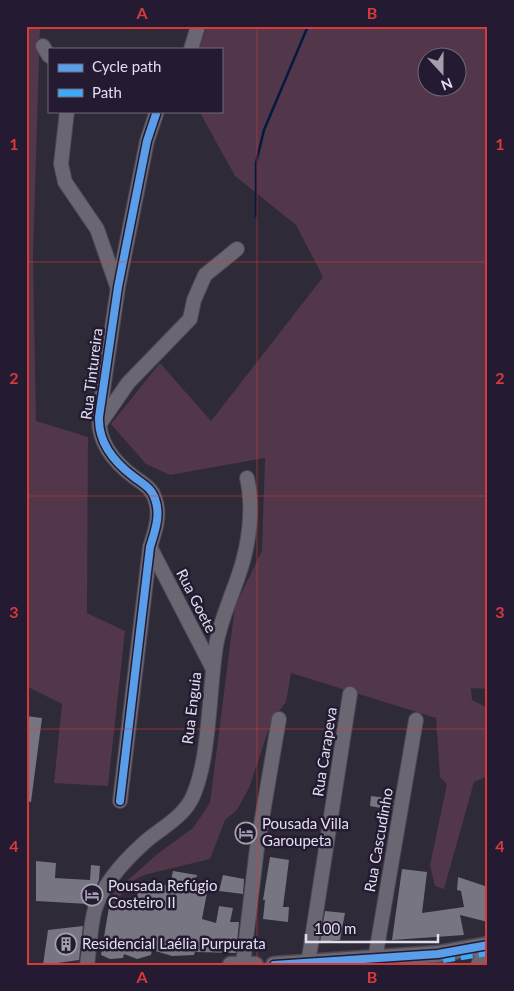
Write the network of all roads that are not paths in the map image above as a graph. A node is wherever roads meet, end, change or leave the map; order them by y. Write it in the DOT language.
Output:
graph roads {
  1 [pos="198,26"];
  2 [pos="191,48"];
  3 [pos="67,112"];
  4 [pos="157,112"];
  5 [pos="237,249"];
  6 [pos="118,287"];
  7 [pos="99,425"];
  8 [pos="247,478"];
  9 [pos="150,547"];
  10 [pos="213,669"];
  11 [pos="350,694"];
  12 [pos="279,719"];
  13 [pos="416,720"];
  14 [pos="120,801"];
  15 [pos="488,946"];
  16 [pos="375,962"];
  17 [pos="243,964"];
  18 [pos="308,964"];
  19 [pos="87,965"];
  20 [pos="274,965"];
  21 [pos="478,965"];
  1 -- 2 [label="street"];
  3 -- 6 [label="street"];
  4 -- 6 [label="street, Rua Tintureira"];
  5 -- 7 [label="street"];
  6 -- 7 [label="street, Rua Tintureira"];
  7 -- 9 [label="street, Rua Tintureira"];
  8 -- 10 [label="street, Rua Enguia"];
  9 -- 10 [label="street, Rua Goete"];
  9 -- 14 [label="street, Rua Tintureira"];
  10 -- 19 [label="street, Rua Enguia"];
  11 -- 18 [label="street, Rua Carapeva"];
  12 -- 17 [label="street"];
  13 -- 16 [label="street, Rua Cascudinho"];
  15 -- 16 [label="main road"];
  15 -- 21 [label="street"];
  16 -- 18 [label="main road"];
  18 -- 20 [label="main road"];
}
